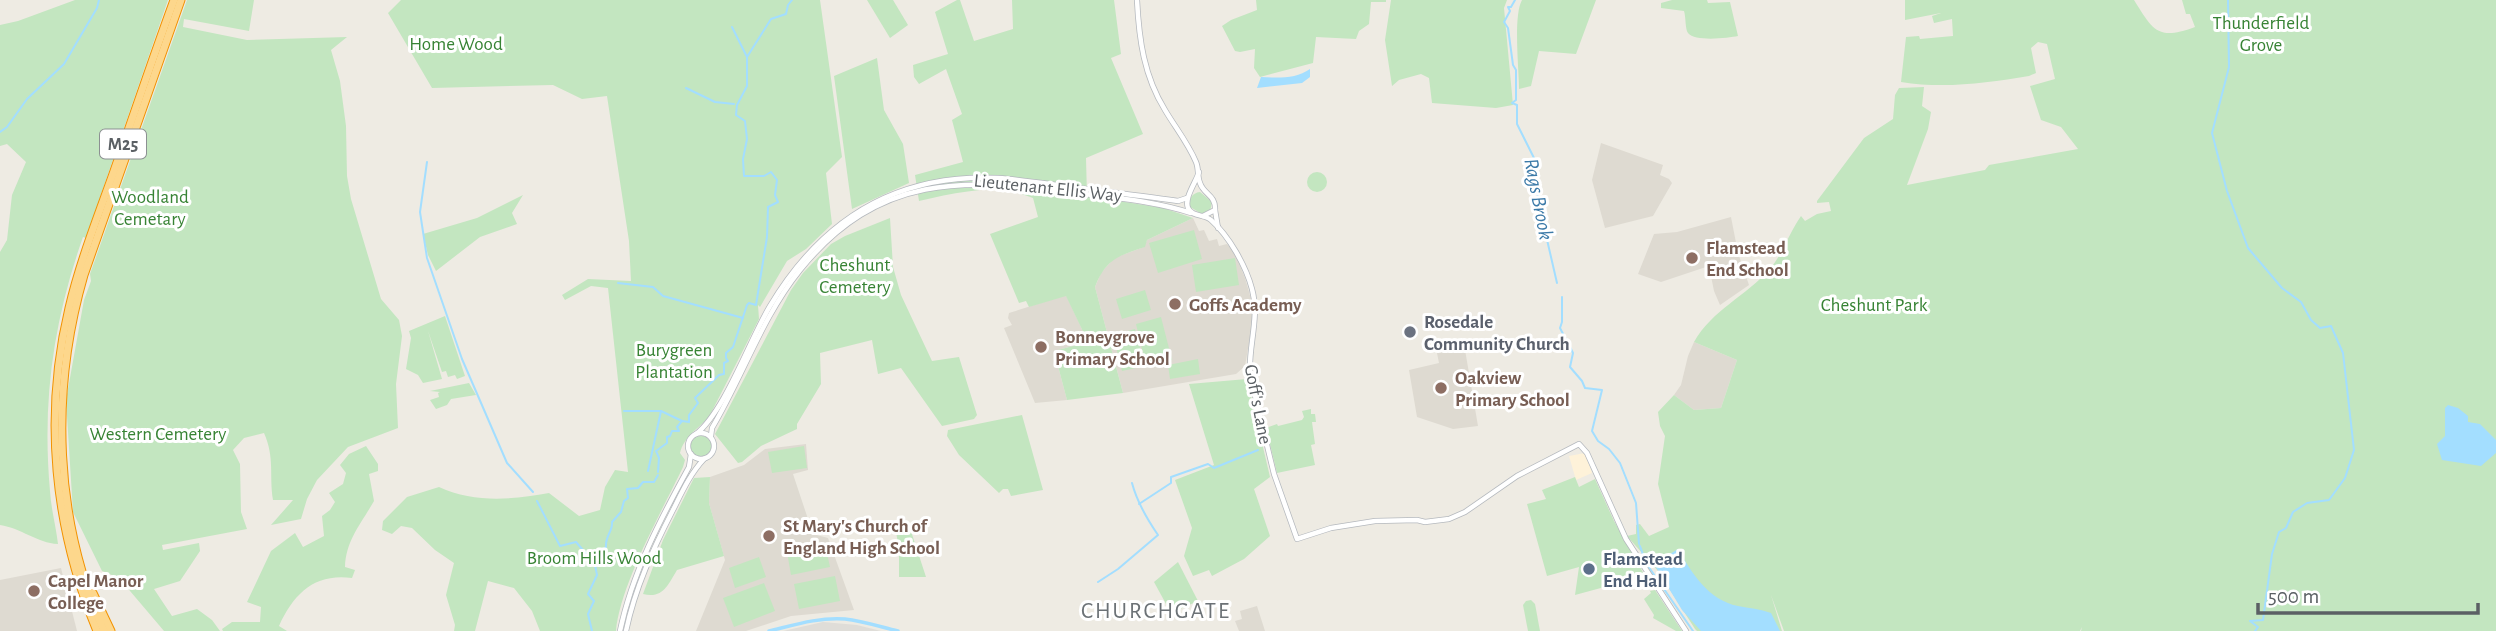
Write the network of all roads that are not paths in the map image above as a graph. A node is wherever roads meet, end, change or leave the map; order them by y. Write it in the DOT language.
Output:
graph roads {
  1 [pos="174,0"];
  2 [pos="181,0"];
  3 [pos="1137,0"];
  4 [pos="1199,172"];
  5 [pos="1206,191"];
  6 [pos="1191,192"];
  7 [pos="1187,198"];
  8 [pos="1215,210"];
  9 [pos="1192,213"];
  10 [pos="1203,216"];
  11 [pos="1220,232"];
  12 [pos="696,434"];
  13 [pos="711,436"];
  14 [pos="691,454"];
  15 [pos="704,459"];
  16 [pos="78,557"];
  17 [pos="95,631"];
  18 [pos="104,631"];
  19 [pos="111,631"];
  20 [pos="620,631"];
  21 [pos="626,631"];
  22 [pos="1686,631"];
  1 -- 17 [label="highway, M25"];
  2 -- 16 [label="highway, M25"];
  3 -- 4 [label="main road"];
  4 -- 5 [label="main road"];
  4 -- 6 [label="main road"];
  5 -- 6 [label="main road"];
  5 -- 8 [label="main road"];
  6 -- 7 [label="main road"];
  7 -- 9 [label="main road"];
  7 -- 12 [label="main road, Lieutenant Ellis Way"];
  8 -- 10 [label="main road"];
  8 -- 11 [label="main road, Goff's Lane"];
  9 -- 10 [label="main road"];
  9 -- 13 [label="main road, Lieutenant Ellis Way"];
  10 -- 11 [label="main road, Goff's Lane"];
  11 -- 22 [label="main road, Goff's Lane"];
  12 -- 13 [label="main road"];
  12 -- 14 [label="main road, Lieutenant Ellis Way"];
  13 -- 15 [label="main road, Lieutenant Ellis Way"];
  14 -- 15 [label="main road"];
  14 -- 20 [label="main road, Lieutenant Ellis Way"];
  15 -- 21 [label="main road, Lieutenant Ellis Way"];
  16 -- 18 [label="highway, M25"];
  16 -- 19 [label="highway, M25"];
}
